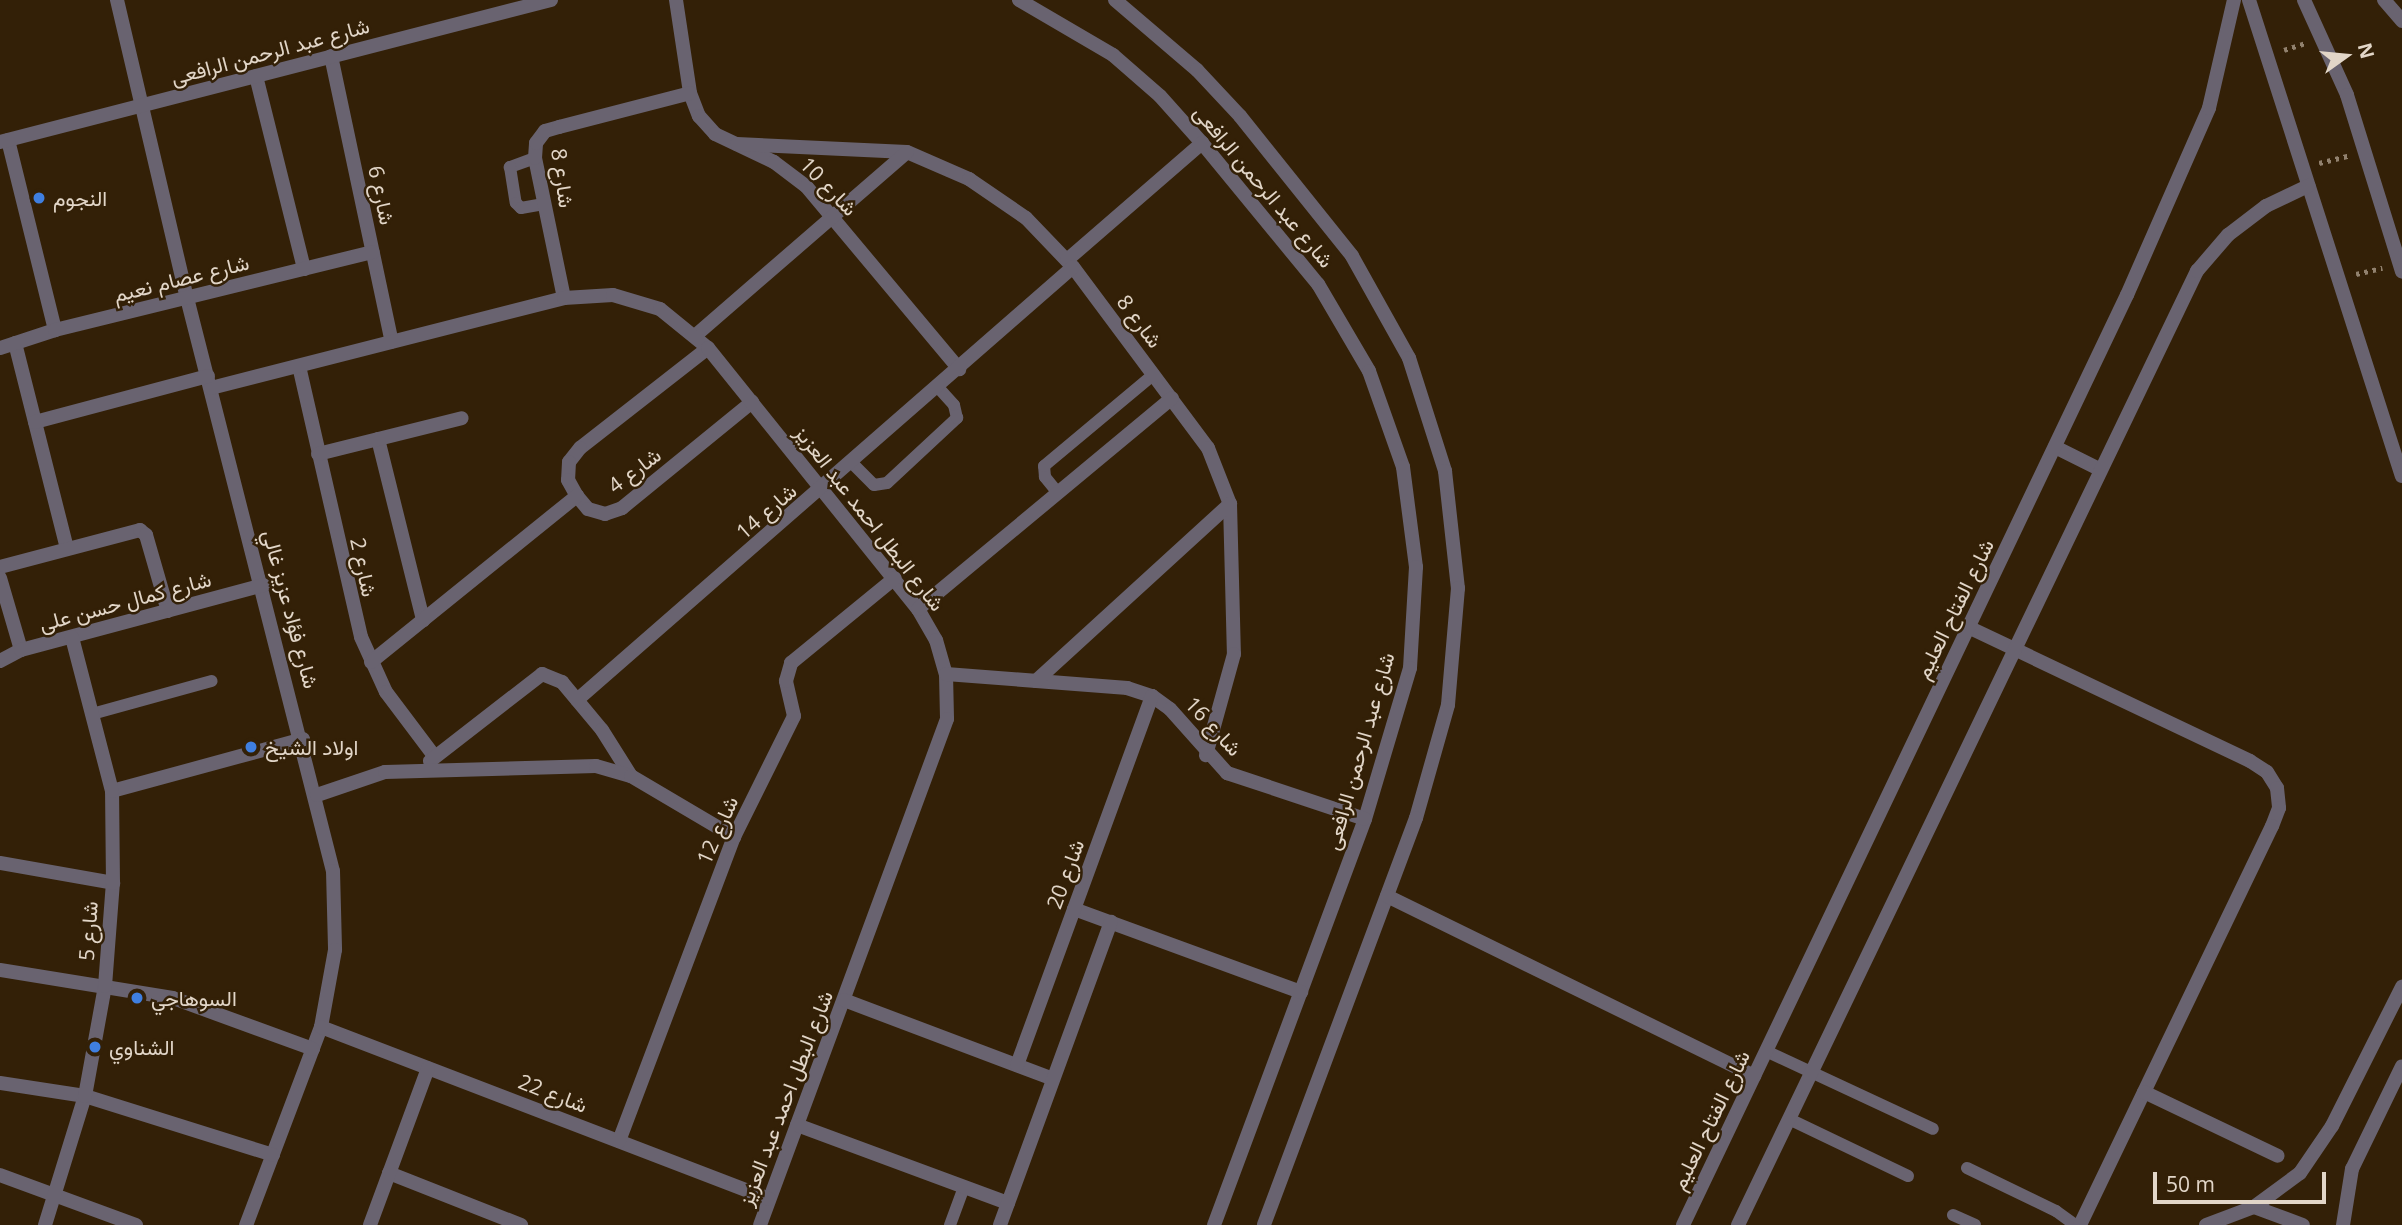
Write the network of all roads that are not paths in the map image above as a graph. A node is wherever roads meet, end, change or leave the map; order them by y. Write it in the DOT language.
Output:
graph roads {
  1 [pos="117,0"];
  2 [pos="551,0"];
  3 [pos="676,0"];
  4 [pos="1019,0"];
  5 [pos="1115,0"];
  6 [pos="2234,0"];
  7 [pos="2249,0"];
  8 [pos="2304,0"];
  9 [pos="2384,0"];
  10 [pos="2402,21"];
  11 [pos="331,56"];
  12 [pos="256,76"];
  13 [pos="690,93"];
  14 [pos="145,105"];
  15 [pos="4,141"];
  16 [pos="1202,143"];
  17 [pos="737,144"];
  18 [pos="906,152"];
  19 [pos="535,158"];
  20 [pos="2308,186"];
  21 [pos="544,204"];
  22 [pos="832,217"];
  23 [pos="373,252"];
  24 [pos="1070,264"];
  25 [pos="2401,268"];
  26 [pos="304,269"];
  27 [pos="187,298"];
  28 [pos="565,298"];
  29 [pos="55,330"];
  30 [pos="696,335"];
  31 [pos="392,342"];
  32 [pos="15,343"];
  33 [pos="0,348"];
  34 [pos="708,348"];
  35 [pos="299,366"];
  36 [pos="959,369"];
  37 [pos="1154,374"];
  38 [pos="210,382"];
  39 [pos="938,387"];
  40 [pos="1172,398"];
  41 [pos="752,402"];
  42 [pos="462,418"];
  43 [pos="35,422"];
  44 [pos="378,439"];
  45 [pos="2055,447"];
  46 [pos="318,454"];
  47 [pos="852,463"];
  48 [pos="2101,470"];
  49 [pos="2402,476"];
  50 [pos="823,489"];
  51 [pos="1058,493"];
  52 [pos="577,496"];
  53 [pos="1230,504"];
  54 [pos="67,548"];
  55 [pos="0,567"];
  56 [pos="0,578"];
  57 [pos="895,578"];
  58 [pos="263,585"];
  59 [pos="918,609"];
  60 [pos="168,611"];
  61 [pos="423,620"];
  62 [pos="1968,627"];
  63 [pos="72,637"];
  64 [pos="21,650"];
  65 [pos="2015,650"];
  66 [pos="0,661"];
  67 [pos="371,662"];
  68 [pos="946,674"];
  69 [pos="212,681"];
  70 [pos="1037,681"];
  71 [pos="1152,696"];
  72 [pos="577,700"];
  73 [pos="92,714"];
  74 [pos="303,739"];
  75 [pos="1206,755"];
  76 [pos="435,757"];
  77 [pos="420,769"];
  78 [pos="631,776"];
  79 [pos="112,791"];
  80 [pos="317,795"];
  81 [pos="1365,819"];
  82 [pos="734,837"];
  83 [pos="0,863"];
  84 [pos="113,883"];
  85 [pos="1387,896"];
  86 [pos="1074,909"];
  87 [pos="1111,922"];
  88 [pos="0,970"];
  89 [pos="105,986"];
  90 [pos="2402,987"];
  91 [pos="1301,992"];
  92 [pos="844,1000"];
  93 [pos="321,1027"];
  94 [pos="313,1049"];
  95 [pos="1766,1051"];
  96 [pos="1017,1065"];
  97 [pos="2402,1066"];
  98 [pos="428,1068"];
  99 [pos="1812,1072"];
  100 [pos="1754,1076"];
  101 [pos="1054,1079"];
  102 [pos="0,1083"];
  103 [pos="2144,1092"];
  104 [pos="85,1096"];
  105 [pos="1789,1119"];
  106 [pos="797,1125"];
  107 [pos="1933,1129"];
  108 [pos="619,1141"];
  109 [pos="273,1155"];
  110 [pos="2278,1156"];
  111 [pos="1967,1168"];
  112 [pos="389,1173"];
  113 [pos="0,1175"];
  114 [pos="1909,1176"];
  115 [pos="964,1187"];
  116 [pos="56,1195"];
  117 [pos="769,1199"];
  118 [pos="1008,1203"];
  119 [pos="2254,1206"];
  120 [pos="1954,1215"];
  121 [pos="45,1225"];
  122 [pos="136,1225"];
  123 [pos="246,1225"];
  124 [pos="370,1225"];
  125 [pos="521,1225"];
  126 [pos="760,1225"];
  127 [pos="950,1225"];
  128 [pos="1000,1225"];
  129 [pos="1214,1225"];
  130 [pos="1264,1225"];
  131 [pos="1683,1225"];
  132 [pos="1738,1225"];
  133 [pos="1975,1225"];
  134 [pos="2077,1225"];
  135 [pos="2206,1225"];
  136 [pos="2303,1225"];
  137 [pos="2343,1225"];
  1 -- 14 [label="street, شارع فؤاد عزيز غالي"];
  2 -- 11 [label="street, شارع عبد الرحمن الرافعى"];
  3 -- 13 [label="street, شارع 10"];
  4 -- 16 [label="street, شارع عبد الرحمن الرافعى"];
  5 -- 85 [label="street, شارع عبد الرحمن الرافعى"];
  6 -- 45 [label="street, شارع الفتاح العليم"];
  7 -- 20 [label="street"];
  8 -- 25 [label="street"];
  9 -- 10 [label="street"];
  11 -- 12 [label="street, شارع عبد الرحمن الرافعى"];
  11 -- 23 [label="street, شارع 6"];
  12 -- 14 [label="street, شارع عبد الرحمن الرافعى"];
  12 -- 26 [label="street"];
  13 -- 17 [label="street, شارع 10"];
  13 -- 19 [label="street, شارع 8"];
  14 -- 15 [label="street, شارع عبد الرحمن الرافعى"];
  14 -- 27 [label="street, شارع فؤاد عزيز غالي"];
  15 -- 29 [label="street"];
  16 -- 24 [label="street, شارع 14"];
  16 -- 81 [label="street, شارع عبد الرحمن الرافعى"];
  17 -- 18 [label="street, شارع 8"];
  17 -- 22 [label="street, شارع 10"];
  18 -- 22 [label="street"];
  18 -- 24 [label="street, شارع 8"];
  19 -- 21 [label="street, شارع 8"];
  19 -- 21 [label="lane"];
  20 -- 48 [label="street"];
  20 -- 49 [label="street"];
  21 -- 28 [label="street, شارع 8"];
  22 -- 30 [label="street"];
  22 -- 36 [label="street, شارع 10"];
  23 -- 26 [label="street, شارع عصام نعيم"];
  23 -- 31 [label="street, شارع 6"];
  24 -- 36 [label="street, شارع 14"];
  24 -- 37 [label="street, شارع 8"];
  26 -- 27 [label="street, شارع عصام نعيم"];
  27 -- 29 [label="street, شارع عصام نعيم"];
  27 -- 38 [label="street, شارع فؤاد عزيز غالي"];
  28 -- 30 [label="street, شارع البطل احمد عبد العزيز"];
  28 -- 31 [label="street, شارع البطل احمد عبد العزيز"];
  29 -- 32 [label="street, شارع عصام نعيم"];
  30 -- 34 [label="street, شارع البطل احمد عبد العزيز"];
  31 -- 35 [label="street, شارع البطل احمد عبد العزيز"];
  32 -- 33 [label="street, شارع عصام نعيم"];
  32 -- 43 [label="street"];
  34 -- 41 [label="street, شارع البطل احمد عبد العزيز"];
  34 -- 52 [label="street, شارع 4"];
  35 -- 38 [label="street, شارع البطل احمد عبد العزيز"];
  35 -- 46 [label="street, شارع 2"];
  36 -- 39 [label="street, شارع 14"];
  37 -- 40 [label="street, شارع 8"];
  37 -- 51 [label="lane"];
  38 -- 43 [label="street, شارع البطل احمد عبد العزيز"];
  38 -- 58 [label="street, شارع فؤاد عزيز غالي"];
  39 -- 47 [label="street, شارع 14"];
  39 -- 47 [label="lane"];
  40 -- 51 [label="street"];
  40 -- 53 [label="street, شارع 8"];
  41 -- 50 [label="street, شارع البطل احمد عبد العزيز"];
  41 -- 52 [label="street, شارع 4"];
  42 -- 44 [label="street"];
  43 -- 54 [label="street"];
  44 -- 46 [label="street"];
  44 -- 61 [label="street"];
  45 -- 48 [label="street"];
  45 -- 62 [label="street, شارع الفتاح العليم"];
  46 -- 67 [label="street, شارع 2"];
  47 -- 50 [label="street, شارع 14"];
  48 -- 65 [label="street"];
  50 -- 57 [label="street, شارع البطل احمد عبد العزيز"];
  50 -- 72 [label="street, شارع 14"];
  51 -- 59 [label="street"];
  52 -- 61 [label="street"];
  53 -- 70 [label="street"];
  53 -- 75 [label="street, شارع 8"];
  54 -- 55 [label="street"];
  54 -- 60 [label="street"];
  56 -- 64 [label="street"];
  57 -- 59 [label="street, شارع البطل احمد عبد العزيز"];
  57 -- 82 [label="street, شارع 12"];
  58 -- 60 [label="street, شارع كمال حسن على"];
  58 -- 74 [label="street, شارع فؤاد عزيز غالي"];
  59 -- 68 [label="street, شارع البطل احمد عبد العزيز"];
  60 -- 63 [label="street, شارع كمال حسن على"];
  61 -- 67 [label="street"];
  62 -- 65 [label="street"];
  62 -- 95 [label="street, شارع الفتاح العليم"];
  63 -- 64 [label="street, شارع كمال حسن على"];
  63 -- 73 [label="street, شارع 5"];
  64 -- 66 [label="street, شارع كمال حسن على"];
  65 -- 99 [label="street"];
  65 -- 103 [label="street"];
  67 -- 76 [label="street, شارع 2"];
  68 -- 70 [label="street, شارع 16"];
  68 -- 92 [label="street, شارع البطل احمد عبد العزيز"];
  69 -- 73 [label="lane"];
  70 -- 71 [label="street, شارع 16"];
  71 -- 75 [label="street, شارع 16"];
  71 -- 86 [label="street, شارع 20"];
  72 -- 76 [label="street"];
  72 -- 78 [label="street"];
  73 -- 79 [label="street, شارع 5"];
  74 -- 79 [label="street"];
  74 -- 80 [label="street, شارع فؤاد عزيز غالي"];
  75 -- 81 [label="street, شارع 16"];
  76 -- 77 [label="street"];
  77 -- 78 [label="street"];
  77 -- 80 [label="street"];
  78 -- 82 [label="street"];
  79 -- 84 [label="street, شارع 5"];
  80 -- 93 [label="street, شارع فؤاد عزيز غالي"];
  81 -- 91 [label="street, شارع عبد الرحمن الرافعى"];
  82 -- 108 [label="street, شارع 12"];
  83 -- 84 [label="street"];
  84 -- 89 [label="street, شارع 5"];
  85 -- 100 [label="street"];
  85 -- 130 [label="street, شارع عبد الرحمن الرافعى"];
  86 -- 87 [label="street"];
  86 -- 96 [label="street, شارع 20"];
  87 -- 91 [label="street"];
  87 -- 101 [label="street"];
  88 -- 89 [label="street"];
  89 -- 94 [label="street"];
  89 -- 104 [label="street, شارع 5"];
  90 -- 119 [label="street"];
  91 -- 129 [label="street, شارع عبد الرحمن الرافعى"];
  92 -- 96 [label="street"];
  92 -- 106 [label="street, شارع البطل احمد عبد العزيز"];
  93 -- 94 [label="street, شارع فؤاد عزيز غالي"];
  93 -- 98 [label="street, شارع 22"];
  94 -- 109 [label="street, شارع فؤاد عزيز غالي"];
  95 -- 99 [label="lane"];
  95 -- 100 [label="street, شارع الفتاح العليم"];
  96 -- 101 [label="street"];
  97 -- 137 [label="street"];
  98 -- 108 [label="street, شارع 22"];
  98 -- 112 [label="street"];
  99 -- 105 [label="street"];
  99 -- 107 [label="lane"];
  100 -- 131 [label="street, شارع الفتاح العليم"];
  101 -- 118 [label="street"];
  102 -- 104 [label="street"];
  103 -- 110 [label="street"];
  103 -- 134 [label="street"];
  104 -- 109 [label="street"];
  104 -- 116 [label="street, شارع 5"];
  105 -- 114 [label="lane"];
  105 -- 132 [label="street"];
  106 -- 115 [label="street"];
  106 -- 117 [label="street, شارع البطل احمد عبد العزيز"];
  108 -- 117 [label="street, شارع 22"];
  109 -- 123 [label="street, شارع فؤاد عزيز غالي"];
  111 -- 134 [label="lane"];
  112 -- 124 [label="street"];
  112 -- 125 [label="street"];
  113 -- 116 [label="street"];
  115 -- 118 [label="street"];
  115 -- 127 [label="lane"];
  116 -- 121 [label="street, شارع 5"];
  116 -- 122 [label="street"];
  117 -- 126 [label="street, شارع البطل احمد عبد العزيز"];
  118 -- 128 [label="street"];
  119 -- 135 [label="street"];
  119 -- 136 [label="street"];
  120 -- 133 [label="lane"];
}
